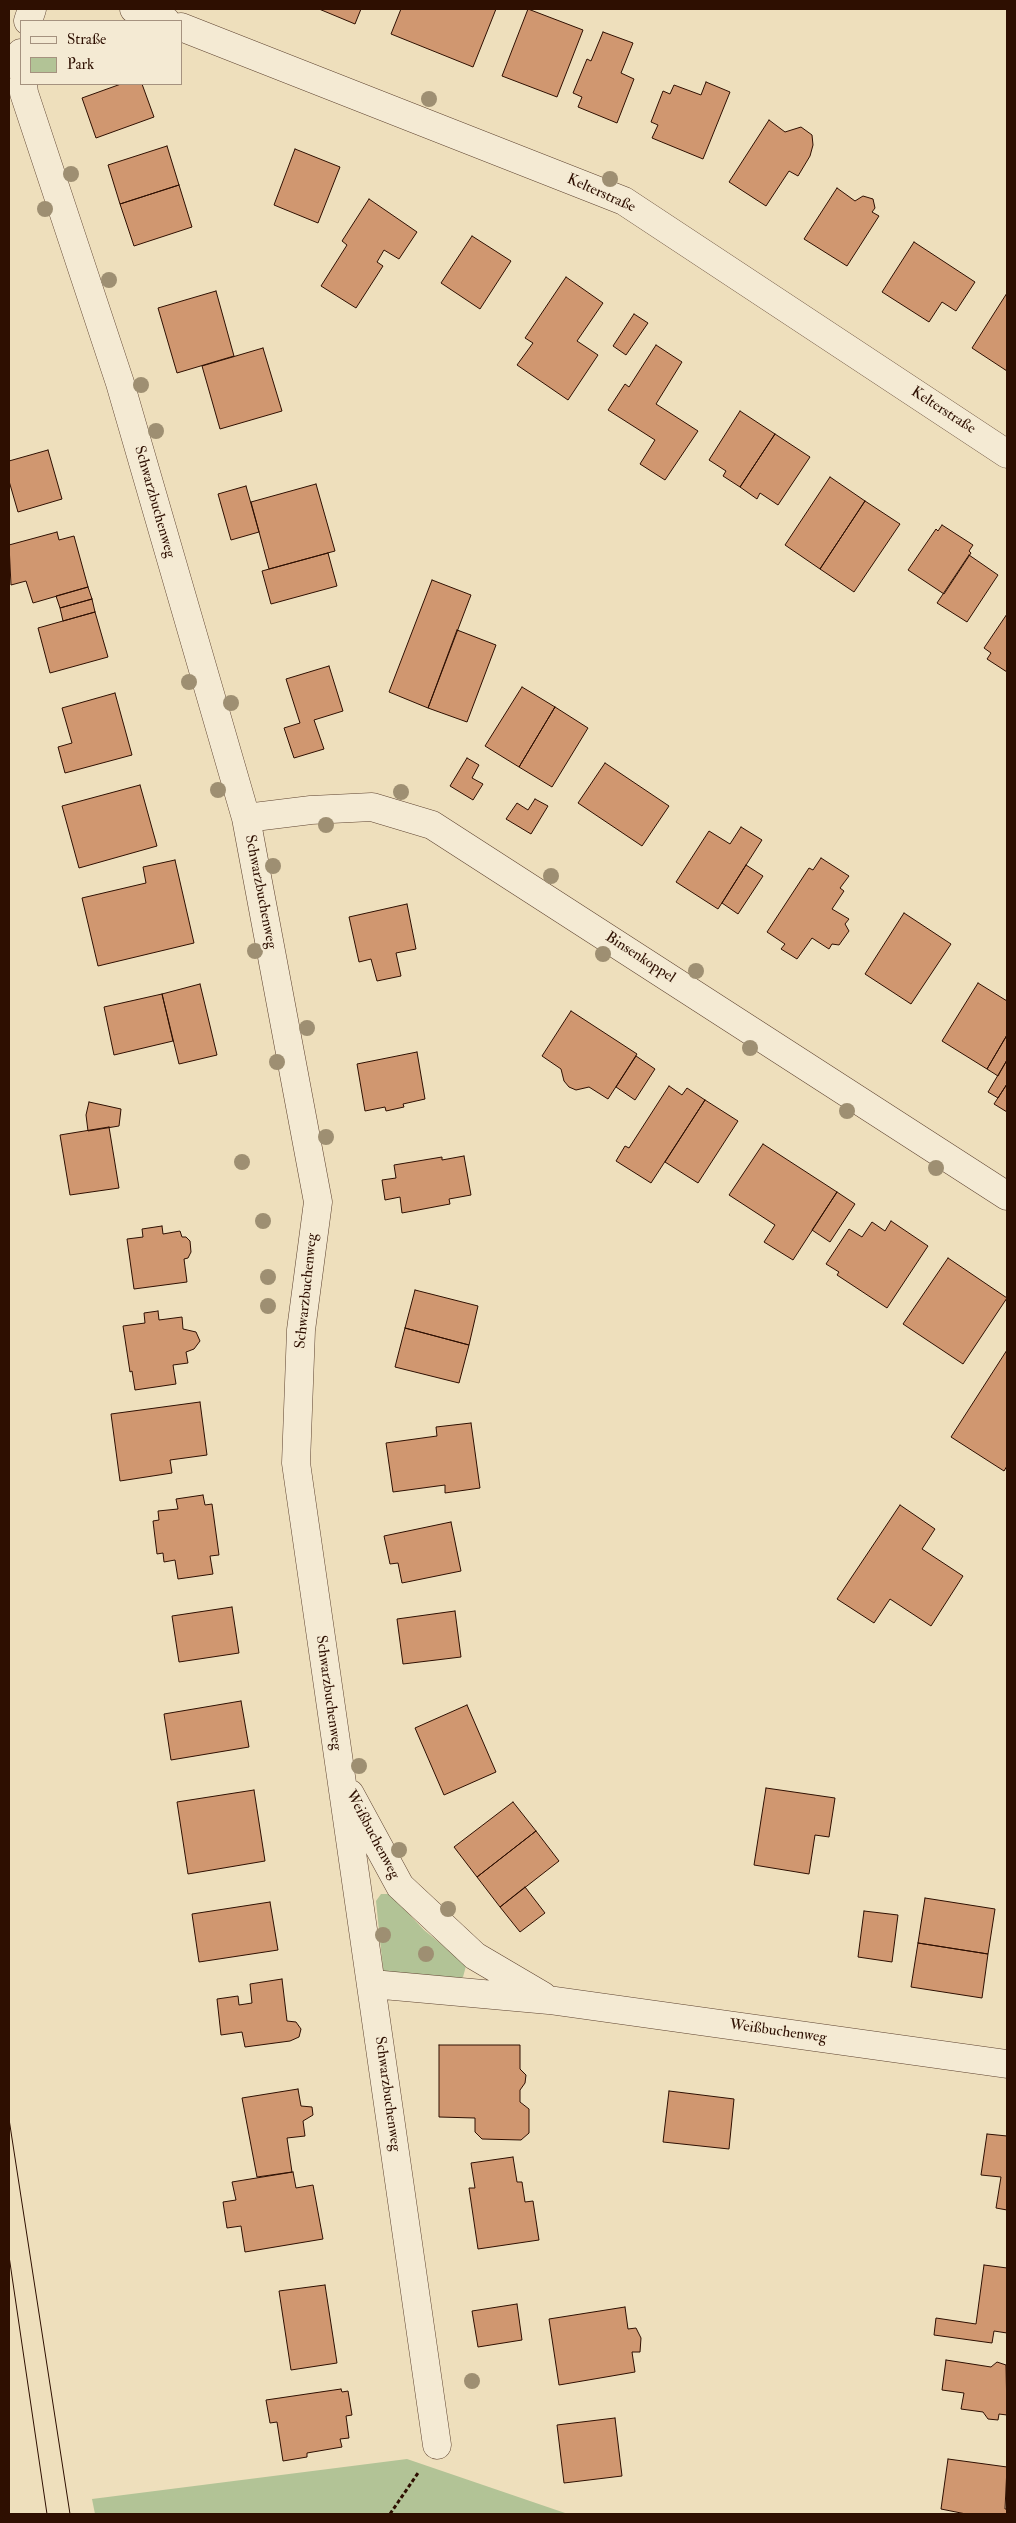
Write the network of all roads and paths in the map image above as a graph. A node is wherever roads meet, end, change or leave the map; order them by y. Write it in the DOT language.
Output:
graph roads {
  1 [pos="134,9"];
  2 [pos="163,20"];
  3 [pos="182,27"];
  4 [pos="23,85"];
  5 [pos="1007,454"];
  6 [pos="246,818"];
  7 [pos="1007,1196"];
  8 [pos="340,1776"];
  9 [pos="372,1984"];
  10 [pos="549,2000"];
  11 [pos="1007,2064"];
  12 [pos="437,2445"];
  13 [pos="390,2514"];
  1 -- 2 [label="street"];
  3 -- 5 [label="street, Kelterstraße"];
  4 -- 6 [label="street, Schwarzbuchenweg"];
  6 -- 7 [label="street, Binsenkoppel"];
  6 -- 8 [label="street, Schwarzbuchenweg"];
  8 -- 9 [label="street, Schwarzbuchenweg"];
  8 -- 10 [label="street, Weißbuchenweg"];
  9 -- 10 [label="street, Weißbuchenweg"];
  9 -- 12 [label="street, Schwarzbuchenweg"];
  10 -- 11 [label="street, Weißbuchenweg"];
  12 -- 13 [label="path"];
}
